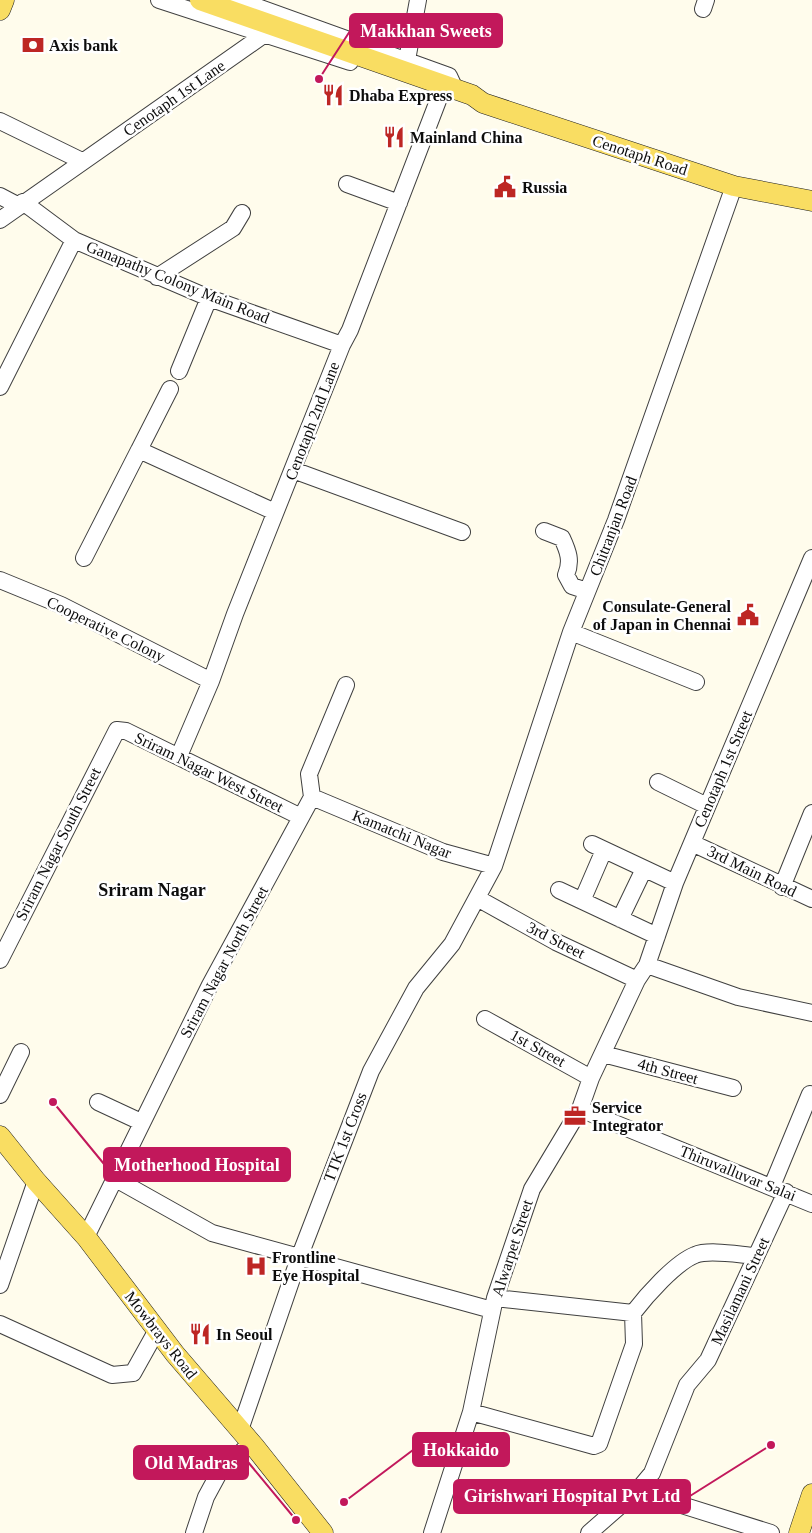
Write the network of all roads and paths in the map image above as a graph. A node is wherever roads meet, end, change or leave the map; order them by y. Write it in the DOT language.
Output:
graph roads {
  1 [pos="4,0"];
  2 [pos="159,0"];
  3 [pos="200,0"];
  4 [pos="238,0"];
  5 [pos="418,0"];
  6 [pos="0,10"];
  7 [pos="265,34"];
  8 [pos="407,60"];
  9 [pos="419,76"];
  10 [pos="457,90"];
  11 [pos="0,121"];
  12 [pos="82,161"];
  13 [pos="347,184"];
  14 [pos="734,186"];
  15 [pos="812,192"];
  16 [pos="0,196"];
  17 [pos="812,201"];
  18 [pos="398,203"];
  19 [pos="21,204"];
  20 [pos="242,212"];
  21 [pos="0,220"];
  22 [pos="74,240"];
  23 [pos="157,278"];
  24 [pos="209,298"];
  25 [pos="342,345"];
  26 [pos="179,371"];
  27 [pos="0,387"];
  28 [pos="170,389"];
  29 [pos="139,450"];
  30 [pos="293,470"];
  31 [pos="275,512"];
  32 [pos="544,531"];
  33 [pos="462,532"];
  34 [pos="84,558"];
  35 [pos="812,558"];
  36 [pos="0,580"];
  37 [pos="806,588"];
  38 [pos="587,591"];
  39 [pos="571,632"];
  40 [pos="211,681"];
  41 [pos="696,682"];
  42 [pos="346,685"];
  43 [pos="117,730"];
  44 [pos="179,756"];
  45 [pos="658,782"];
  46 [pos="312,797"];
  47 [pos="707,806"];
  48 [pos="812,813"];
  49 [pos="301,817"];
  50 [pos="692,843"];
  51 [pos="494,866"];
  52 [pos="644,869"];
  53 [pos="675,883"];
  54 [pos="782,887"];
  55 [pos="559,890"];
  56 [pos="477,898"];
  57 [pos="582,900"];
  58 [pos="812,900"];
  59 [pos="620,919"];
  60 [pos="657,936"];
  61 [pos="0,960"];
  62 [pos="647,965"];
  63 [pos="637,980"];
  64 [pos="812,1013"];
  65 [pos="486,1019"];
  66 [pos="21,1052"];
  67 [pos="603,1054"];
  68 [pos="591,1078"];
  69 [pos="733,1088"];
  70 [pos="810,1094"];
  71 [pos="0,1095"];
  72 [pos="98,1102"];
  73 [pos="580,1109"];
  74 [pos="141,1122"];
  75 [pos="0,1136"];
  76 [pos="114,1178"];
  77 [pos="36,1182"];
  78 [pos="779,1189"];
  79 [pos="812,1204"];
  80 [pos="86,1237"];
  81 [pos="756,1256"];
  82 [pos="300,1258"];
  83 [pos="0,1286"];
  84 [pos="493,1304"];
  85 [pos="633,1313"];
  86 [pos="0,1324"];
  87 [pos="157,1330"];
  88 [pos="471,1412"];
  89 [pos="246,1437"];
  90 [pos="637,1491"];
  91 [pos="812,1494"];
  92 [pos="318,1531"];
  93 [pos="194,1533"];
  94 [pos="432,1533"];
  95 [pos="589,1533"];
  96 [pos="771,1533"];
  97 [pos="799,1533"];
  1 -- 6 [label="main road"];
  2 -- 7 [label="street"];
  3 -- 9 [label="main road"];
  4 -- 8 [label="street, Cenotaph Road"];
  5 -- 8 [label="street"];
  7 -- 9 [label="street"];
  7 -- 12 [label="street, Cenotaph 1st Lane"];
  8 -- 10 [label="street, Cenotaph Road"];
  9 -- 10 [label="main road"];
  10 -- 14 [label="main road, Cenotaph Road"];
  10 -- 15 [label="main road, Cenotaph Road"];
  10 -- 18 [label="street, Cenotaph 2nd Lane"];
  11 -- 12 [label="street"];
  12 -- 19 [label="street, Cenotaph 1st Lane"];
  13 -- 18 [label="street"];
  14 -- 17 [label="main road, Cenotaph Road"];
  14 -- 38 [label="street, Chitranjan Road"];
  16 -- 19 [label="street, Ganapathy Colony Main Road"];
  18 -- 25 [label="street, Cenotaph 2nd Lane"];
  19 -- 21 [label="street, Cenotaph 1st Lane"];
  19 -- 22 [label="street, Ganapathy Colony Main Road"];
  20 -- 23 [label="street"];
  22 -- 23 [label="street, Ganapathy Colony Main Road"];
  22 -- 27 [label="street"];
  23 -- 24 [label="street, Ganapathy Colony Main Road"];
  24 -- 25 [label="street, Ganapathy Colony Main Road"];
  24 -- 26 [label="street"];
  25 -- 30 [label="street, Cenotaph 2nd Lane"];
  28 -- 29 [label="street"];
  29 -- 31 [label="street"];
  29 -- 34 [label="street"];
  30 -- 31 [label="street, Cenotaph 2nd Lane"];
  30 -- 33 [label="street"];
  31 -- 40 [label="street, Cenotaph 2nd Lane"];
  32 -- 38 [label="street"];
  35 -- 37 [label="street, Cenotaph 1st Street"];
  36 -- 40 [label="street, Cooperative Colony"];
  37 -- 47 [label="street, Cenotaph 1st Street"];
  38 -- 39 [label="street, Chitranjan Road"];
  39 -- 41 [label="street"];
  39 -- 51 [label="street, Chitranjan Road"];
  40 -- 44 [label="street, Cenotaph 2nd Lane"];
  42 -- 46 [label="street"];
  43 -- 44 [label="street, Sriram Nagar West Street"];
  43 -- 61 [label="street, Sriram Nagar South Street"];
  44 -- 49 [label="street, Sriram Nagar West Street"];
  45 -- 47 [label="street"];
  46 -- 49 [label="street, Sriram Nagar North Street"];
  46 -- 51 [label="street, Kamatchi Nagar"];
  47 -- 50 [label="street, Cenotaph 1st Street"];
  48 -- 54 [label="street"];
  49 -- 74 [label="street, Sriram Nagar North Street"];
  50 -- 53 [label="street, Cenotaph 1st Street"];
  50 -- 54 [label="street, 3rd Main Road"];
  51 -- 56 [label="street, TTK 1st Cross"];
  52 -- 53 [label="street"];
  52 -- 57 [label="street"];
  52 -- 59 [label="street"];
  53 -- 60 [label="street, Cenotaph 1st Street"];
  54 -- 58 [label="street, 3rd Main Road"];
  55 -- 57 [label="street"];
  56 -- 63 [label="street, 3rd Street"];
  56 -- 82 [label="street, TTK 1st Cross"];
  57 -- 59 [label="street"];
  59 -- 60 [label="street"];
  60 -- 62 [label="street, Cenotaph 1st Street"];
  62 -- 63 [label="street, Cenotaph 1st Street"];
  62 -- 64 [label="street"];
  63 -- 67 [label="street, Alwarpet Street"];
  65 -- 68 [label="street, 1st Street"];
  66 -- 71 [label="street"];
  67 -- 68 [label="street, Alwarpet Street"];
  67 -- 69 [label="street, 4th Street"];
  68 -- 73 [label="street, Alwarpet Street"];
  70 -- 78 [label="street, Masilamani Street"];
  72 -- 74 [label="street"];
  73 -- 78 [label="street, Thiruvalluvar Salai"];
  73 -- 84 [label="street, Alwarpet Street"];
  74 -- 76 [label="street, Sriram Nagar North Street"];
  75 -- 77 [label="main road, Mowbrays Road"];
  76 -- 80 [label="street, Sriram Nagar North Street"];
  76 -- 82 [label="street"];
  77 -- 80 [label="main road, Mowbrays Road"];
  77 -- 83 [label="street"];
  78 -- 79 [label="street, Thiruvalluvar Salai"];
  78 -- 81 [label="street, Masilamani Street"];
  80 -- 87 [label="main road, Mowbrays Road"];
  81 -- 85 [label="street"];
  81 -- 90 [label="street, Masilamani Street"];
  82 -- 84 [label="street"];
  82 -- 89 [label="street, TTK 1st Cross"];
  84 -- 85 [label="street"];
  84 -- 88 [label="street, Alwarpet Street"];
  85 -- 88 [label="street"];
  86 -- 87 [label="street"];
  87 -- 89 [label="main road, Mowbrays Road"];
  88 -- 94 [label="street, Alwarpet Street"];
  89 -- 92 [label="main road, Mowbrays Road"];
  89 -- 93 [label="street"];
  90 -- 95 [label="street, Masilamani Street"];
  90 -- 96 [label="street"];
  91 -- 97 [label="main road"];
}
